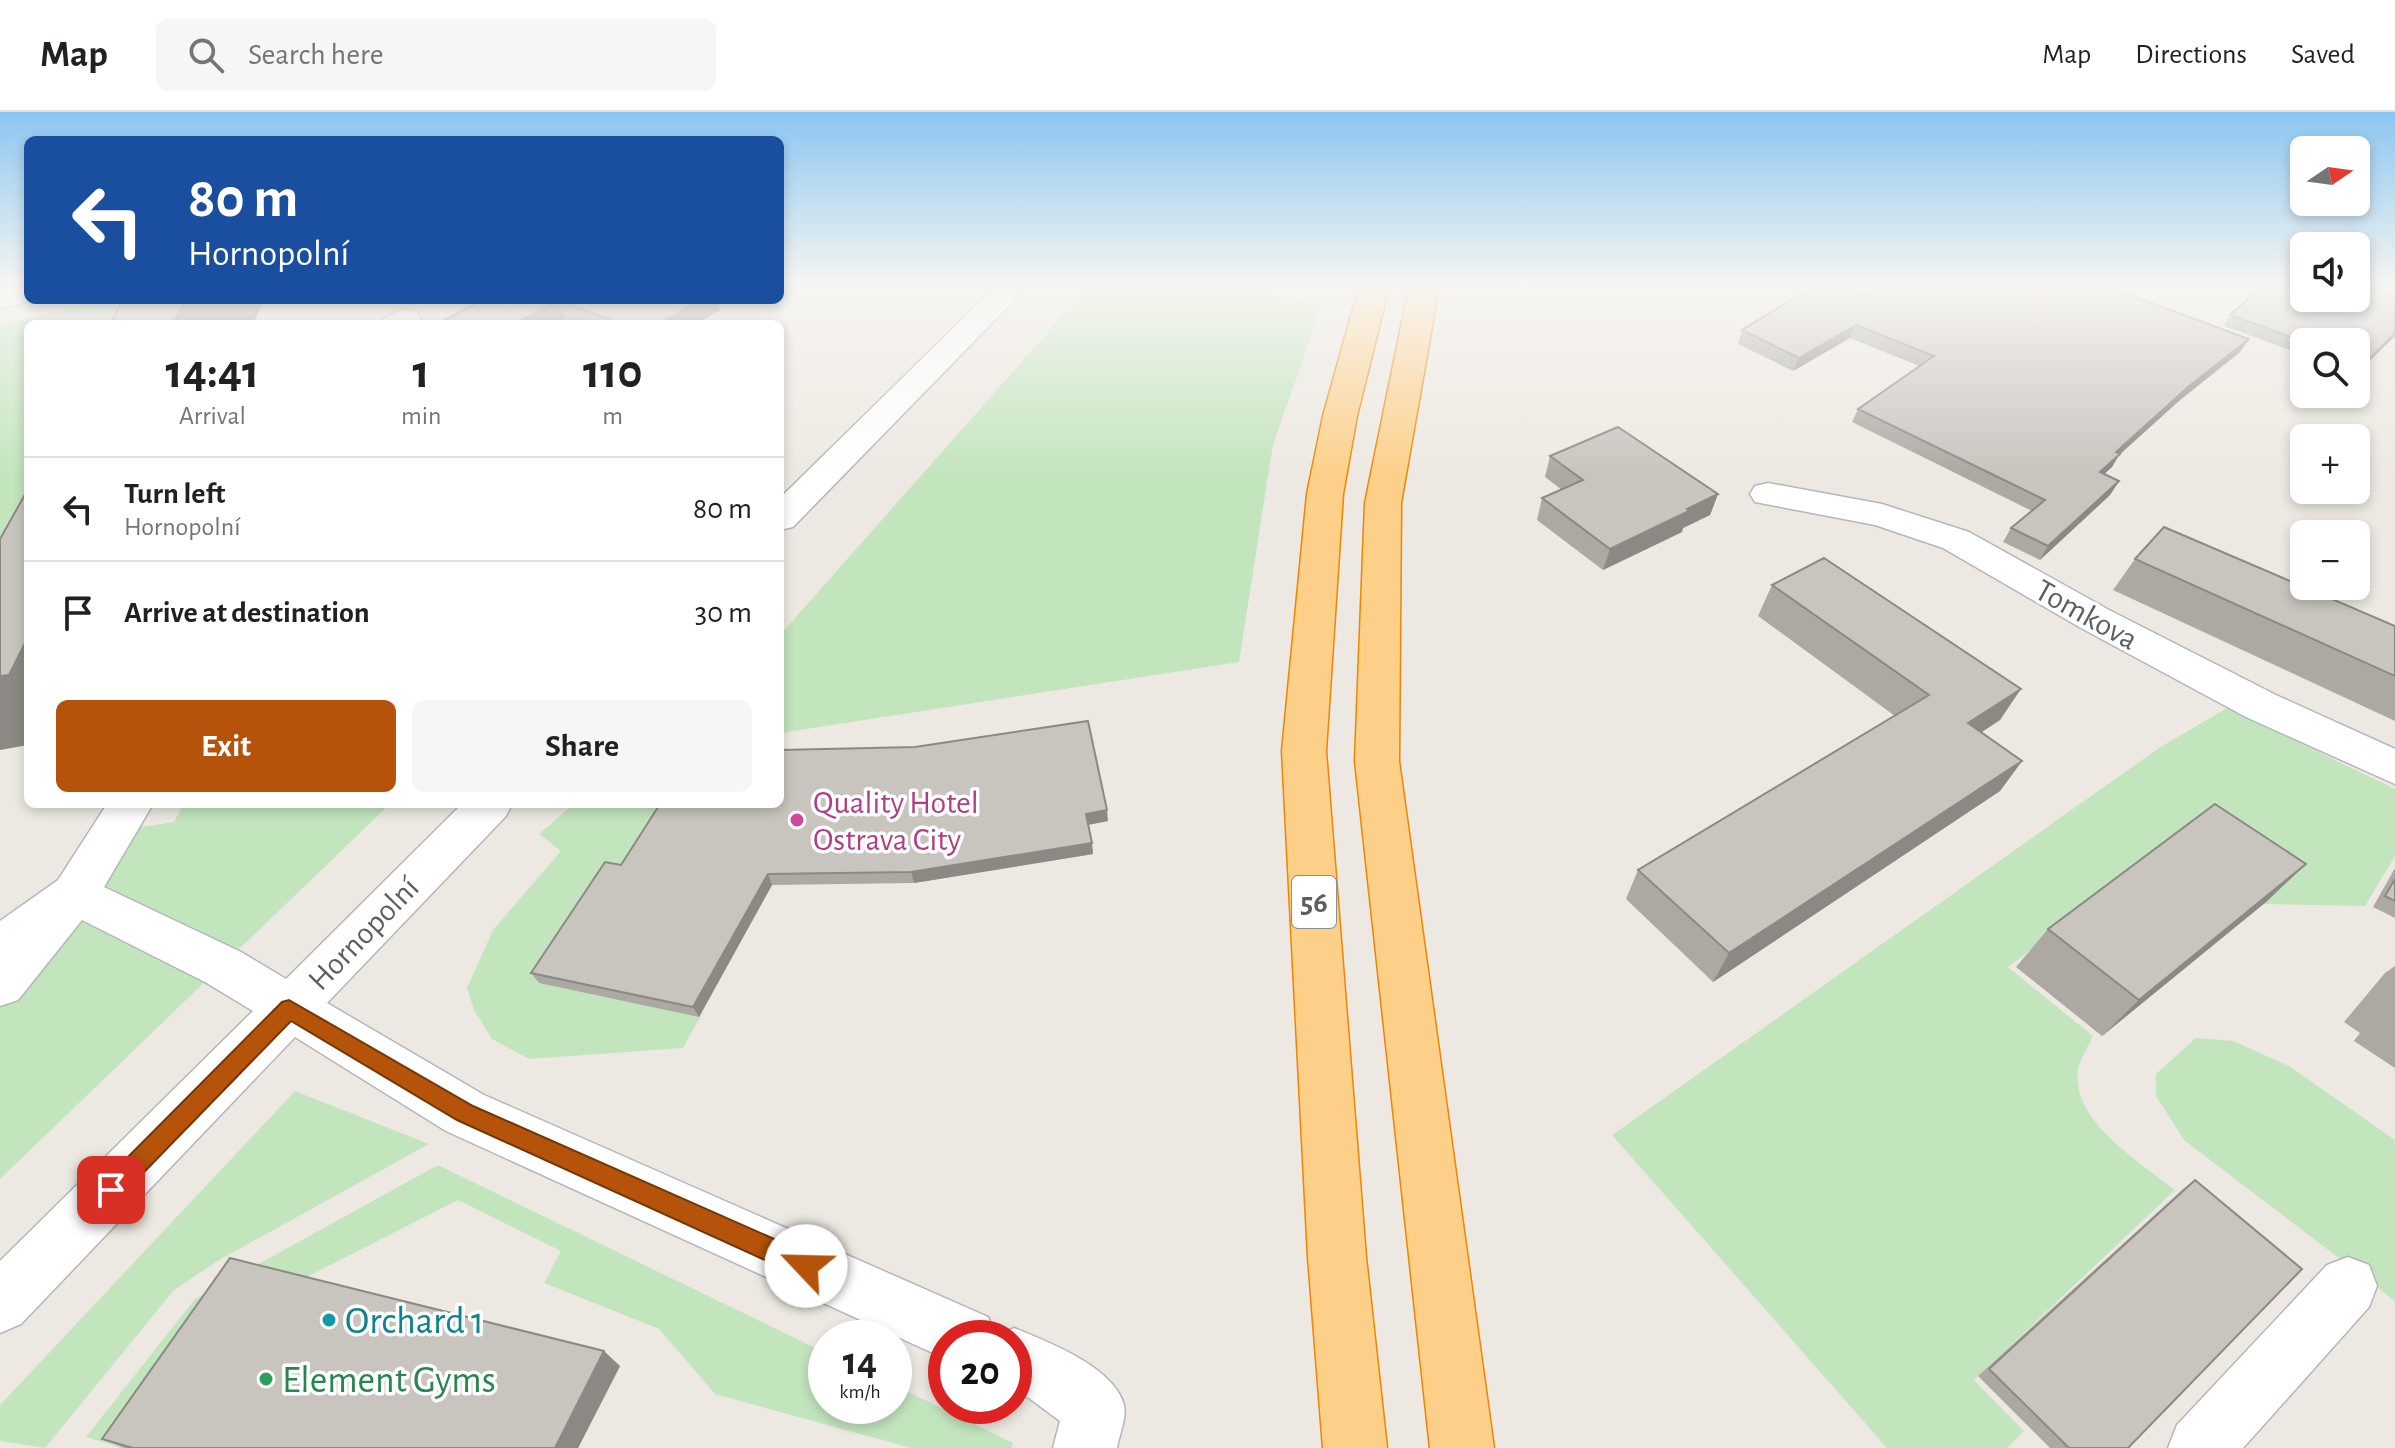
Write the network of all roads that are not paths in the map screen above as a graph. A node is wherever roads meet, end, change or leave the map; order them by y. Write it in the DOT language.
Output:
graph roads {
  1 [pos="950,349"];
  2 [pos="1358,349"];
  3 [pos="1412,349"];
  4 [pos="1768,494"];
  5 [pos="784,515"];
  6 [pos="2395,768"];
  7 [pos="129,808"];
  8 [pos="486,808"];
  9 [pos="75,894"];
  10 [pos="0,948"];
  11 [pos="0,985"];
  12 [pos="289,1009"];
  13 [pos="2348,1286"];
  14 [pos="0,1303"];
  15 [pos="928,1321"];
  16 [pos="1032,1367"];
  17 [pos="1085,1448"];
  18 [pos="1355,1448"];
  19 [pos="1462,1448"];
  20 [pos="2200,1448"];
  1 -- 5 [label="street"];
  2 -- 18 [label="highway, 56"];
  3 -- 19 [label="highway"];
  4 -- 6 [label="street, Tomkova"];
  7 -- 9 [label="street"];
  8 -- 12 [label="street, Hornopolní"];
  9 -- 10 [label="street"];
  9 -- 11 [label="street"];
  9 -- 12 [label="street"];
  12 -- 14 [label="street, Hornopolní"];
  12 -- 15 [label="street"];
  13 -- 20 [label="street"];
  16 -- 17 [label="street"];
}
